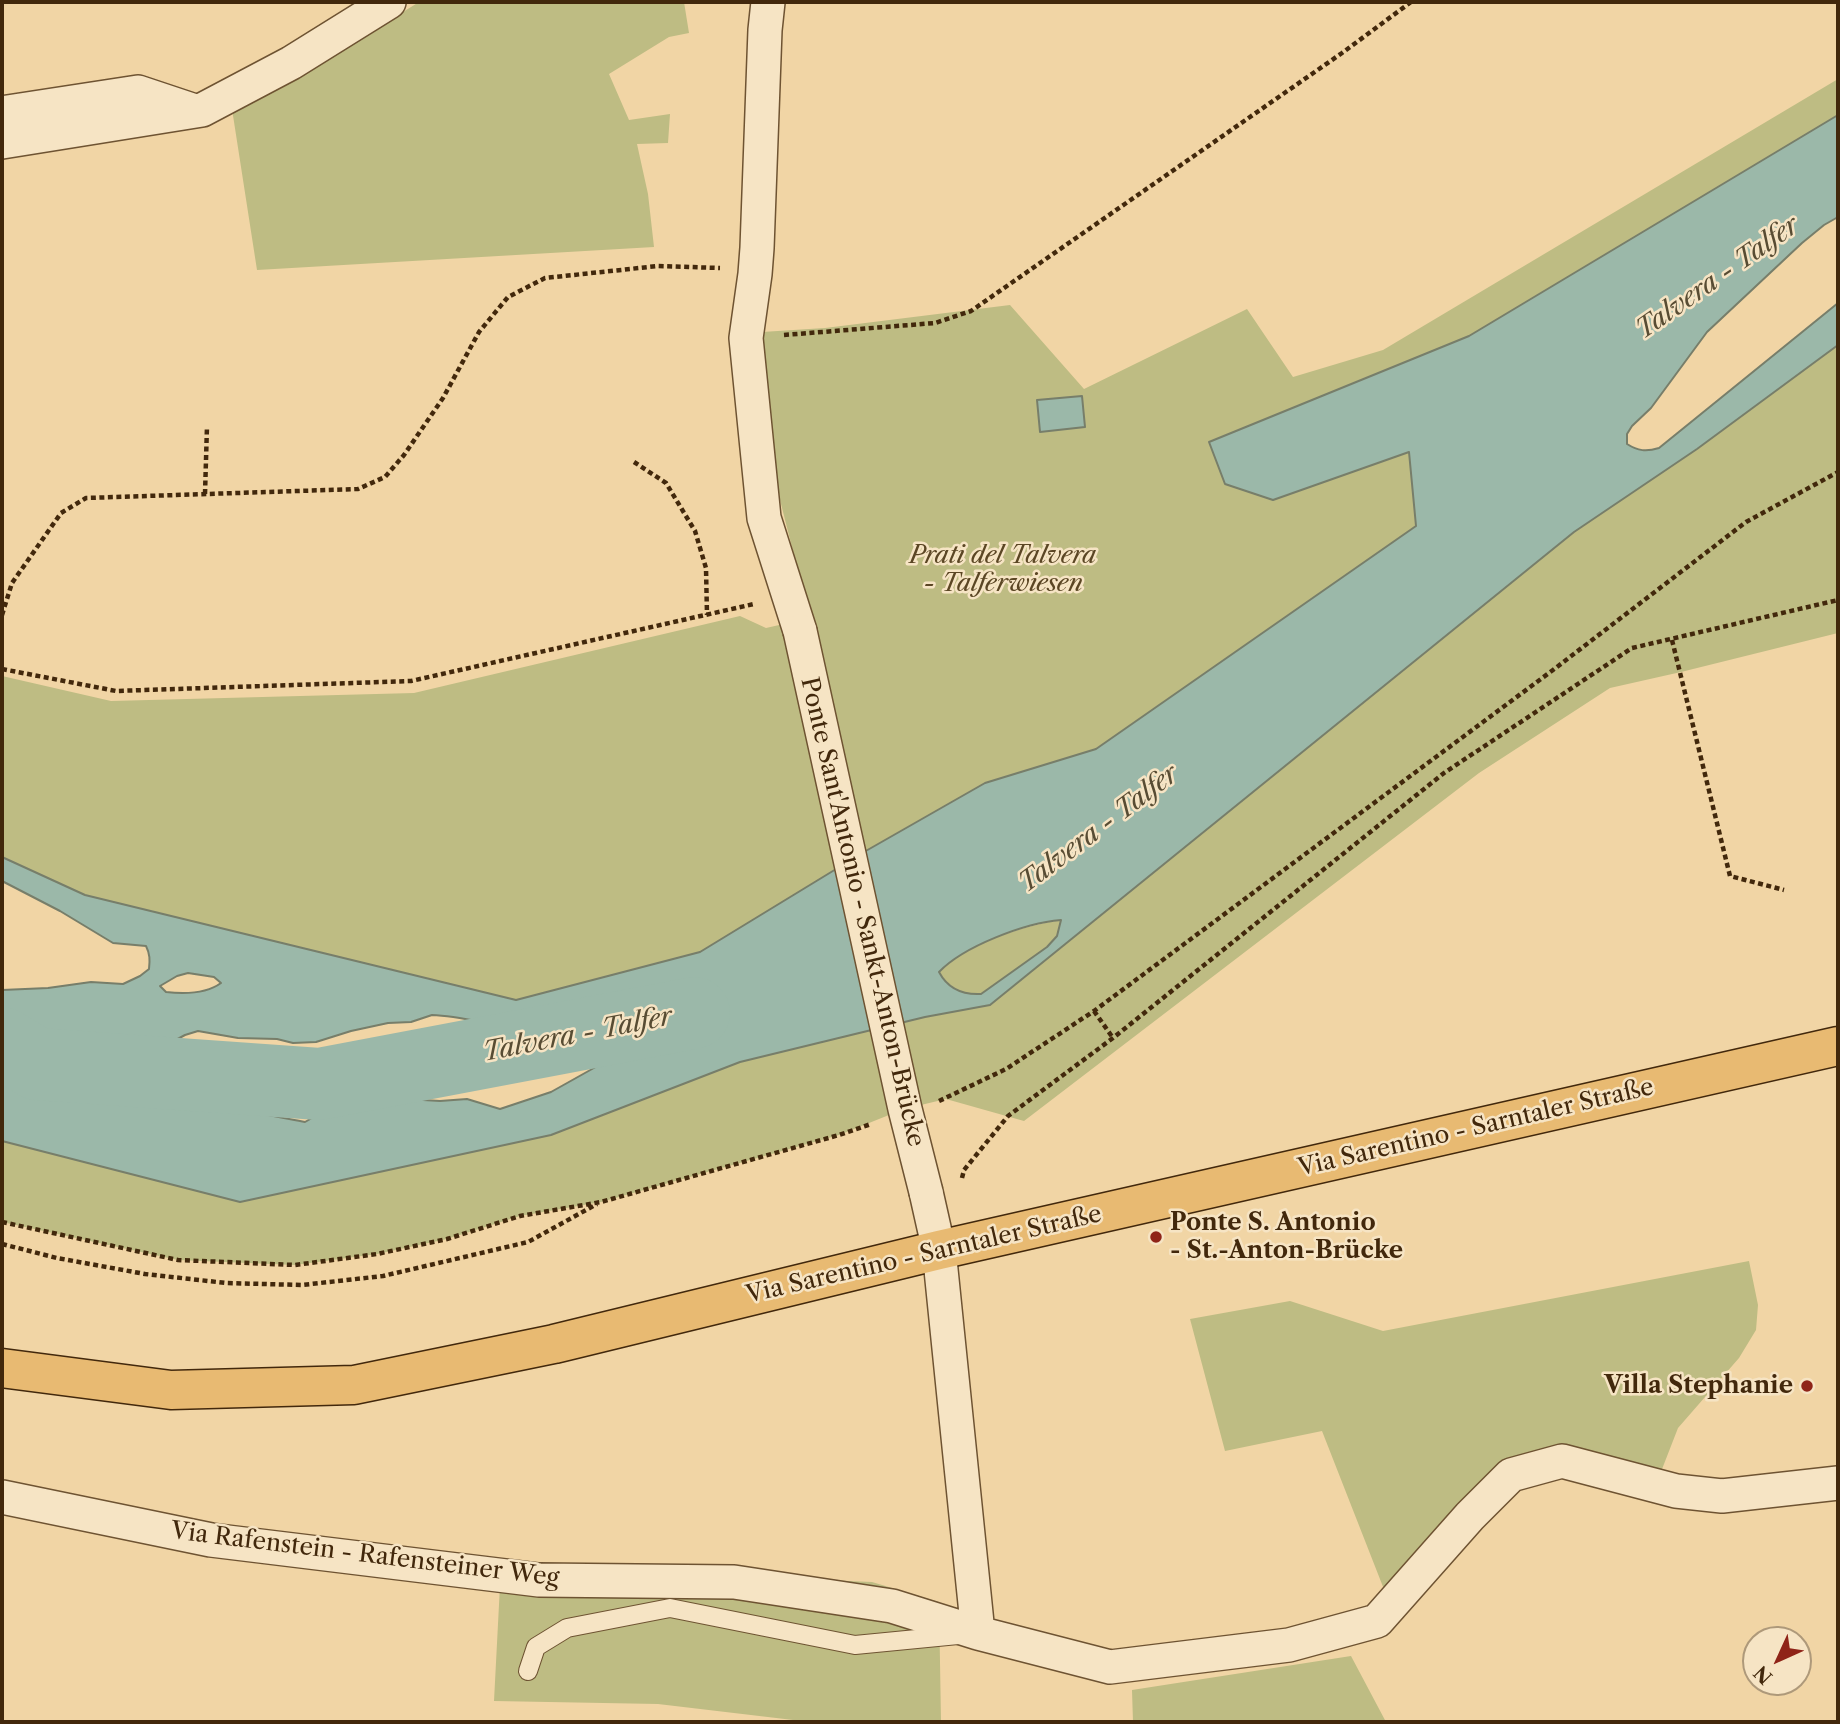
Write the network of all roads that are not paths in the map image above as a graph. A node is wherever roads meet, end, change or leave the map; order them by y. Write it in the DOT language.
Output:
graph roads {
  1 [pos="388,2"];
  2 [pos="768,2"];
  3 [pos="197,112"];
  4 [pos="2,113"];
  5 [pos="2,142"];
  6 [pos="1838,1046"];
  7 [pos="939,1251"];
  8 [pos="2,1368"];
  9 [pos="1838,1483"];
  10 [pos="2,1497"];
  11 [pos="978,1633"];
  12 [pos="528,1671"];
  1 -- 3 [label="street"];
  2 -- 7 [label="street, Ponte Sant'Antonio - Sankt-Anton-Brücke, bridge"];
  3 -- 4 [label="street"];
  3 -- 5 [label="street"];
  6 -- 7 [label="main road, Via Sarentino - Sarntaler Straße"];
  7 -- 8 [label="main road, Via Sarentino - Sarntaler Straße"];
  7 -- 11 [label="street"];
  9 -- 11 [label="street, Via Rafenstein - Rafensteiner Weg"];
  10 -- 11 [label="street, Via Rafenstein - Rafensteiner Weg"];
  11 -- 12 [label="lane"];
}
